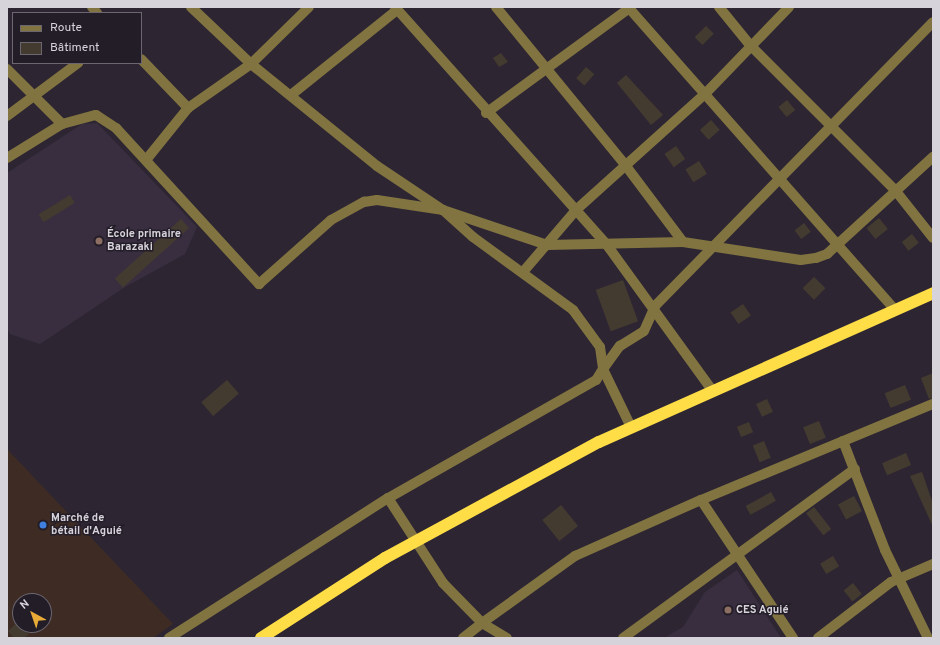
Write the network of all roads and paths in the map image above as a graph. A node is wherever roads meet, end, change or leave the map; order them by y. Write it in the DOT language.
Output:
graph roads {
  1 [pos="191,7"];
  2 [pos="496,7"];
  3 [pos="629,7"];
  4 [pos="718,7"];
  5 [pos="789,7"];
  6 [pos="396,8"];
  7 [pos="304,9"];
  8 [pos="933,22"];
  9 [pos="750,45"];
  10 [pos="142,60"];
  11 [pos="77,64"];
  12 [pos="251,64"];
  13 [pos="546,68"];
  14 [pos="7,69"];
  15 [pos="706,94"];
  16 [pos="34,95"];
  17 [pos="291,96"];
  18 [pos="188,108"];
  19 [pos="486,113"];
  20 [pos="7,116"];
  21 [pos="62,124"];
  22 [pos="832,127"];
  23 [pos="7,158"];
  24 [pos="933,158"];
  25 [pos="146,160"];
  26 [pos="626,166"];
  27 [pos="778,181"];
  28 [pos="895,190"];
  29 [pos="443,210"];
  30 [pos="576,210"];
  31 [pos="933,238"];
  32 [pos="683,242"];
  33 [pos="837,244"];
  34 [pos="547,245"];
  35 [pos="607,245"];
  36 [pos="716,246"];
  37 [pos="523,272"];
  38 [pos="933,292"];
  39 [pos="655,306"];
  40 [pos="895,310"];
  41 [pos="603,369"];
  42 [pos="712,390"];
  43 [pos="933,404"];
  44 [pos="631,427"];
  45 [pos="843,440"];
  46 [pos="855,469"];
  47 [pos="388,498"];
  48 [pos="701,500"];
  49 [pos="416,541"];
  50 [pos="738,556"];
  51 [pos="933,564"];
  52 [pos="901,578"];
  53 [pos="482,623"];
  54 [pos="169,638"];
  55 [pos="261,638"];
  56 [pos="463,638"];
  57 [pos="507,638"];
  58 [pos="623,638"];
  59 [pos="793,638"];
  60 [pos="818,638"];
  61 [pos="928,638"];
  1 -- 12 [label="street"];
  2 -- 13 [label="street"];
  3 -- 13 [label="street"];
  3 -- 15 [label="street"];
  4 -- 9 [label="street"];
  5 -- 9 [label="street"];
  6 -- 17 [label="street"];
  6 -- 19 [label="street"];
  7 -- 12 [label="street"];
  8 -- 22 [label="street"];
  9 -- 15 [label="street"];
  9 -- 22 [label="street"];
  10 -- 18 [label="street"];
  11 -- 16 [label="street"];
  12 -- 17 [label="street"];
  12 -- 18 [label="street"];
  13 -- 19 [label="street"];
  13 -- 26 [label="street"];
  14 -- 16 [label="street"];
  15 -- 26 [label="street"];
  15 -- 27 [label="street"];
  16 -- 20 [label="street"];
  16 -- 21 [label="street"];
  17 -- 29 [label="street"];
  18 -- 25 [label="street"];
  19 -- 30 [label="street"];
  21 -- 23 [label="street"];
  21 -- 25 [label="street"];
  22 -- 27 [label="street"];
  22 -- 28 [label="street"];
  24 -- 28 [label="street"];
  25 -- 29 [label="street"];
  26 -- 30 [label="street"];
  26 -- 32 [label="street"];
  27 -- 33 [label="street"];
  27 -- 36 [label="street"];
  28 -- 31 [label="street"];
  28 -- 33 [label="street"];
  29 -- 34 [label="street"];
  29 -- 37 [label="street"];
  30 -- 34 [label="street"];
  30 -- 35 [label="street"];
  32 -- 35 [label="street"];
  32 -- 36 [label="street"];
  33 -- 36 [label="street"];
  33 -- 40 [label="street"];
  34 -- 35 [label="street"];
  34 -- 37 [label="street"];
  35 -- 39 [label="street"];
  36 -- 39 [label="street"];
  37 -- 41 [label="street"];
  38 -- 40 [label="highway"];
  39 -- 41 [label="street"];
  39 -- 42 [label="street"];
  40 -- 42 [label="highway"];
  41 -- 44 [label="street"];
  41 -- 47 [label="street"];
  42 -- 44 [label="highway"];
  43 -- 45 [label="street"];
  44 -- 49 [label="highway"];
  45 -- 46 [label="street"];
  45 -- 48 [label="street"];
  46 -- 50 [label="street"];
  46 -- 52 [label="street"];
  47 -- 49 [label="street"];
  47 -- 54 [label="street"];
  48 -- 50 [label="street"];
  48 -- 53 [label="street"];
  49 -- 53 [label="street"];
  49 -- 55 [label="highway"];
  50 -- 58 [label="street"];
  50 -- 59 [label="street"];
  51 -- 52 [label="street"];
  52 -- 60 [label="street"];
  52 -- 61 [label="street"];
  53 -- 56 [label="street"];
  53 -- 57 [label="street"];
}
